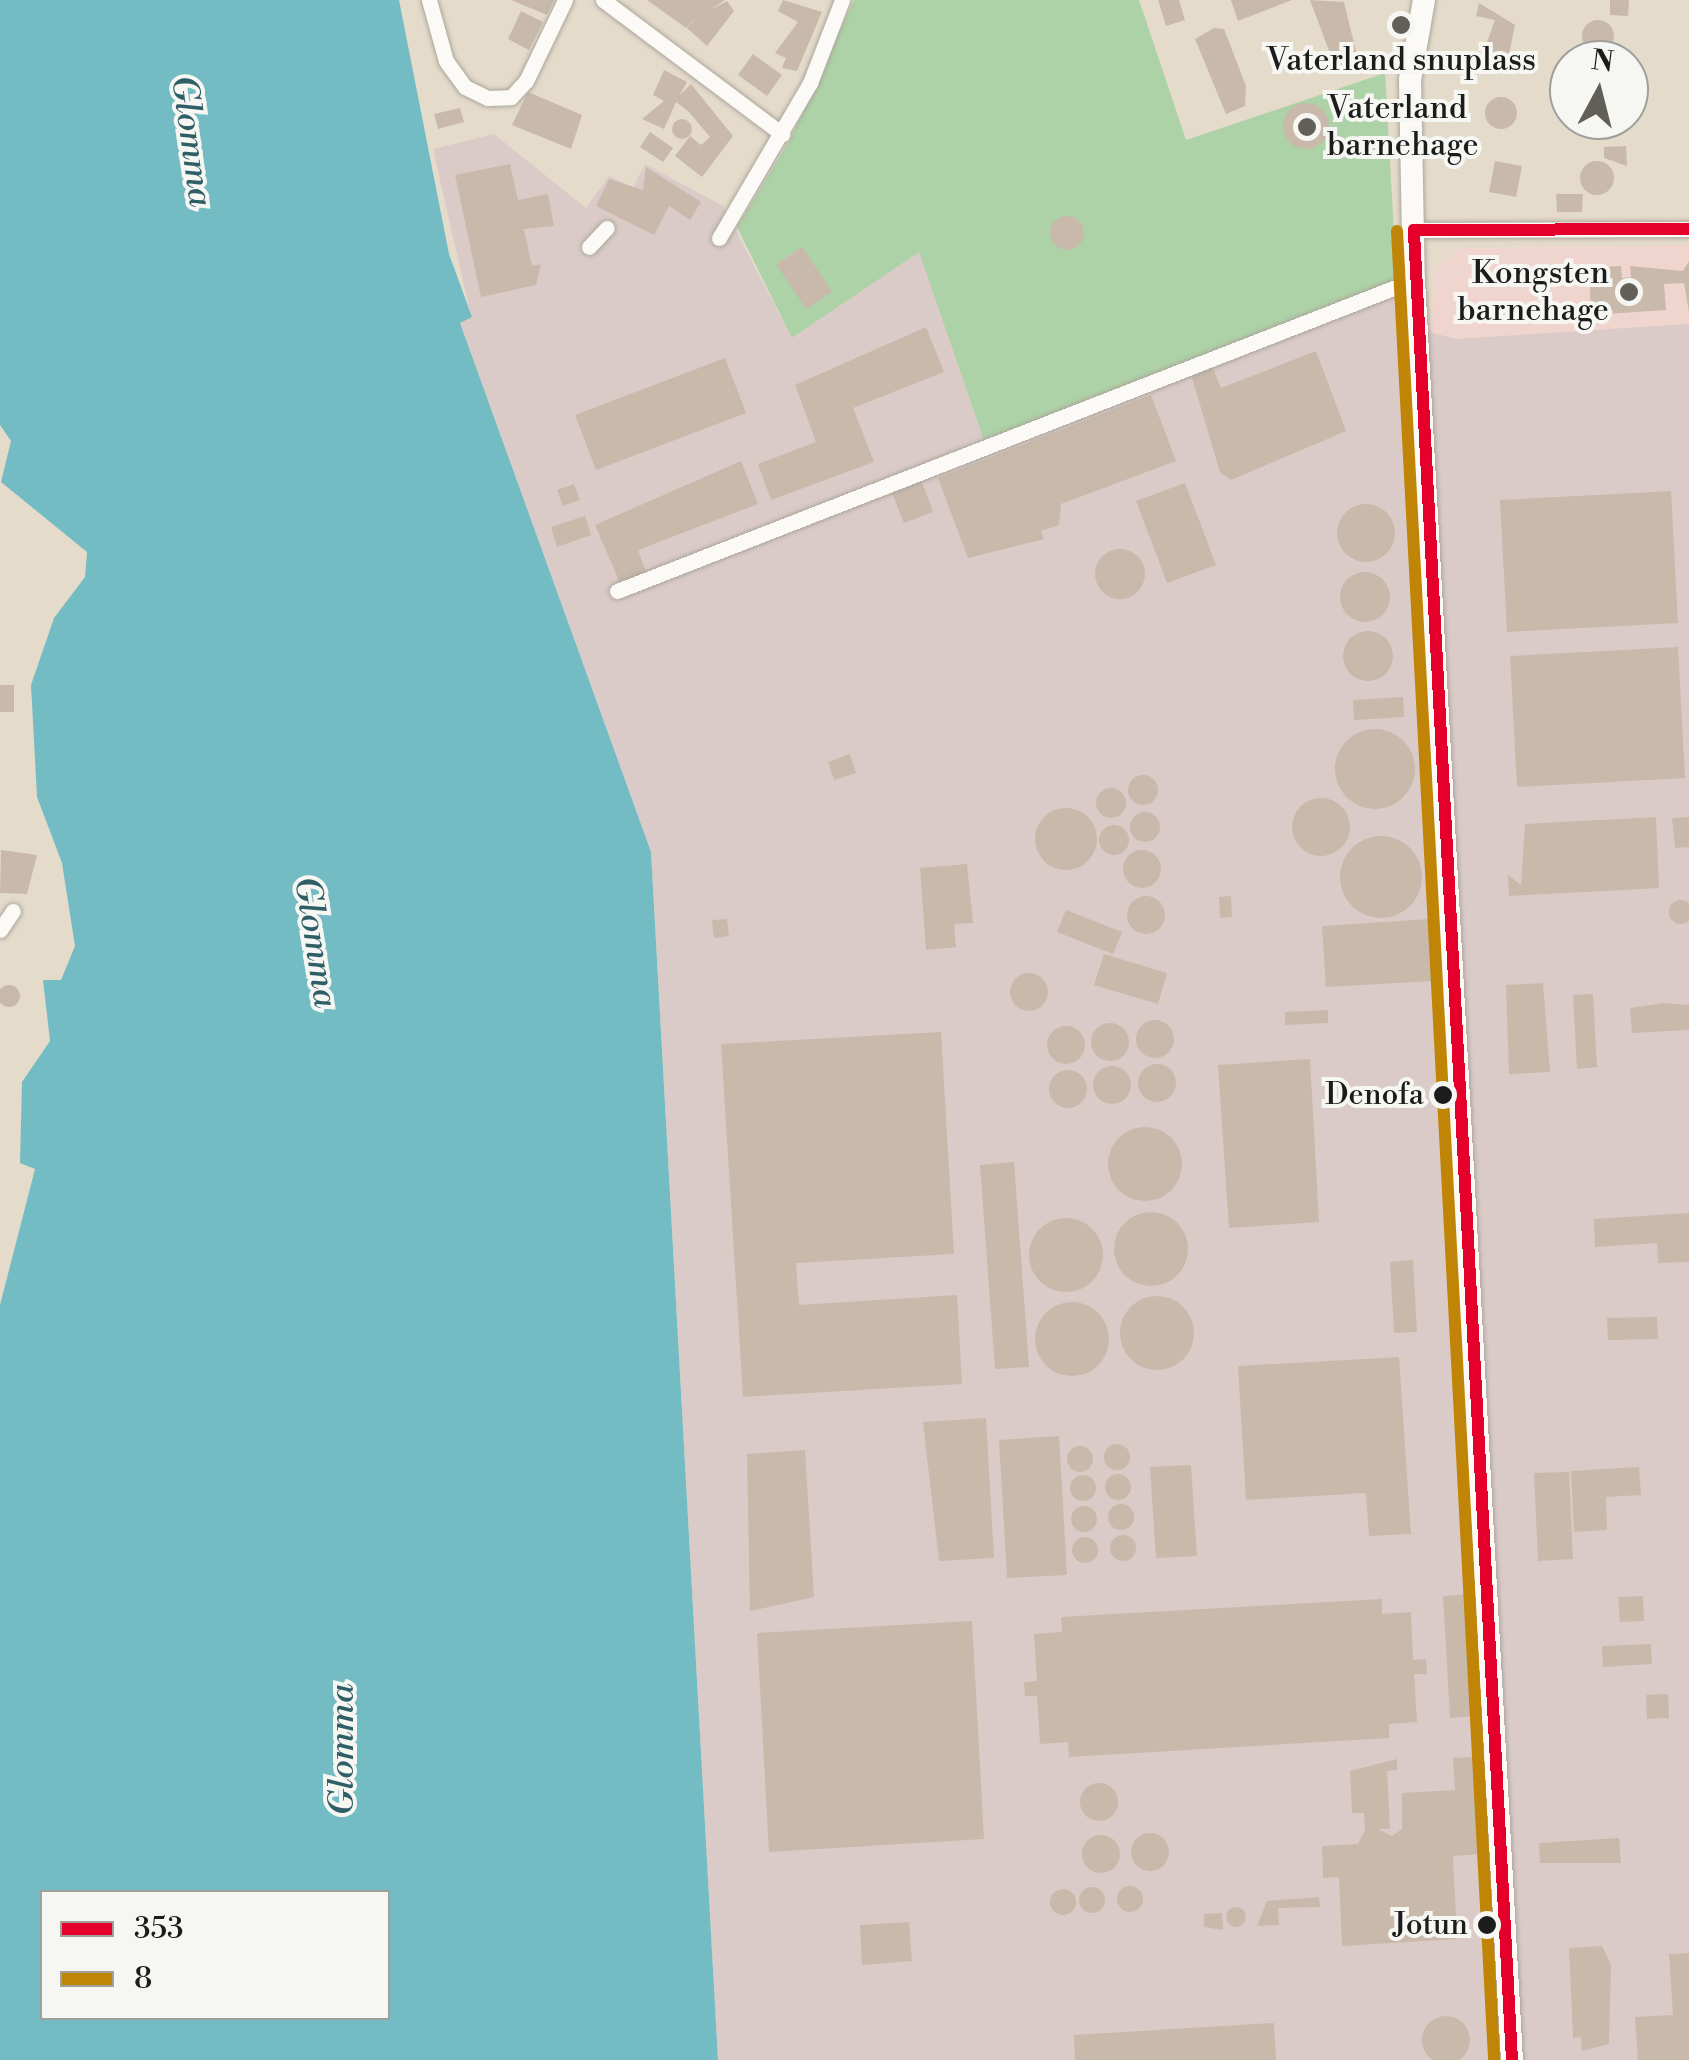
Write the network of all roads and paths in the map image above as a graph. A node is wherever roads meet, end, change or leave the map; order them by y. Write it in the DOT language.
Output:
graph roads {
  1 [pos="429,0"];
  2 [pos="565,0"];
  3 [pos="602,0"];
  4 [pos="842,0"];
  5 [pos="1424,0"];
  6 [pos="782,134"];
  7 [pos="607,228"];
  8 [pos="1689,228"];
  9 [pos="1414,230"];
  10 [pos="719,238"];
  11 [pos="590,247"];
  12 [pos="1414,280"];
  13 [pos="617,592"];
  14 [pos="13,912"];
  15 [pos="0,930"];
  16 [pos="1512,2060"];
  1 -- 2 [label="street"];
  3 -- 6 [label="street"];
  4 -- 6 [label="street"];
  5 -- 9 [label="street"];
  6 -- 10 [label="street"];
  7 -- 11 [label="street"];
  8 -- 9 [label="street"];
  9 -- 12 [label="street"];
  12 -- 13 [label="street"];
  12 -- 16 [label="street"];
  14 -- 15 [label="street"];
}
